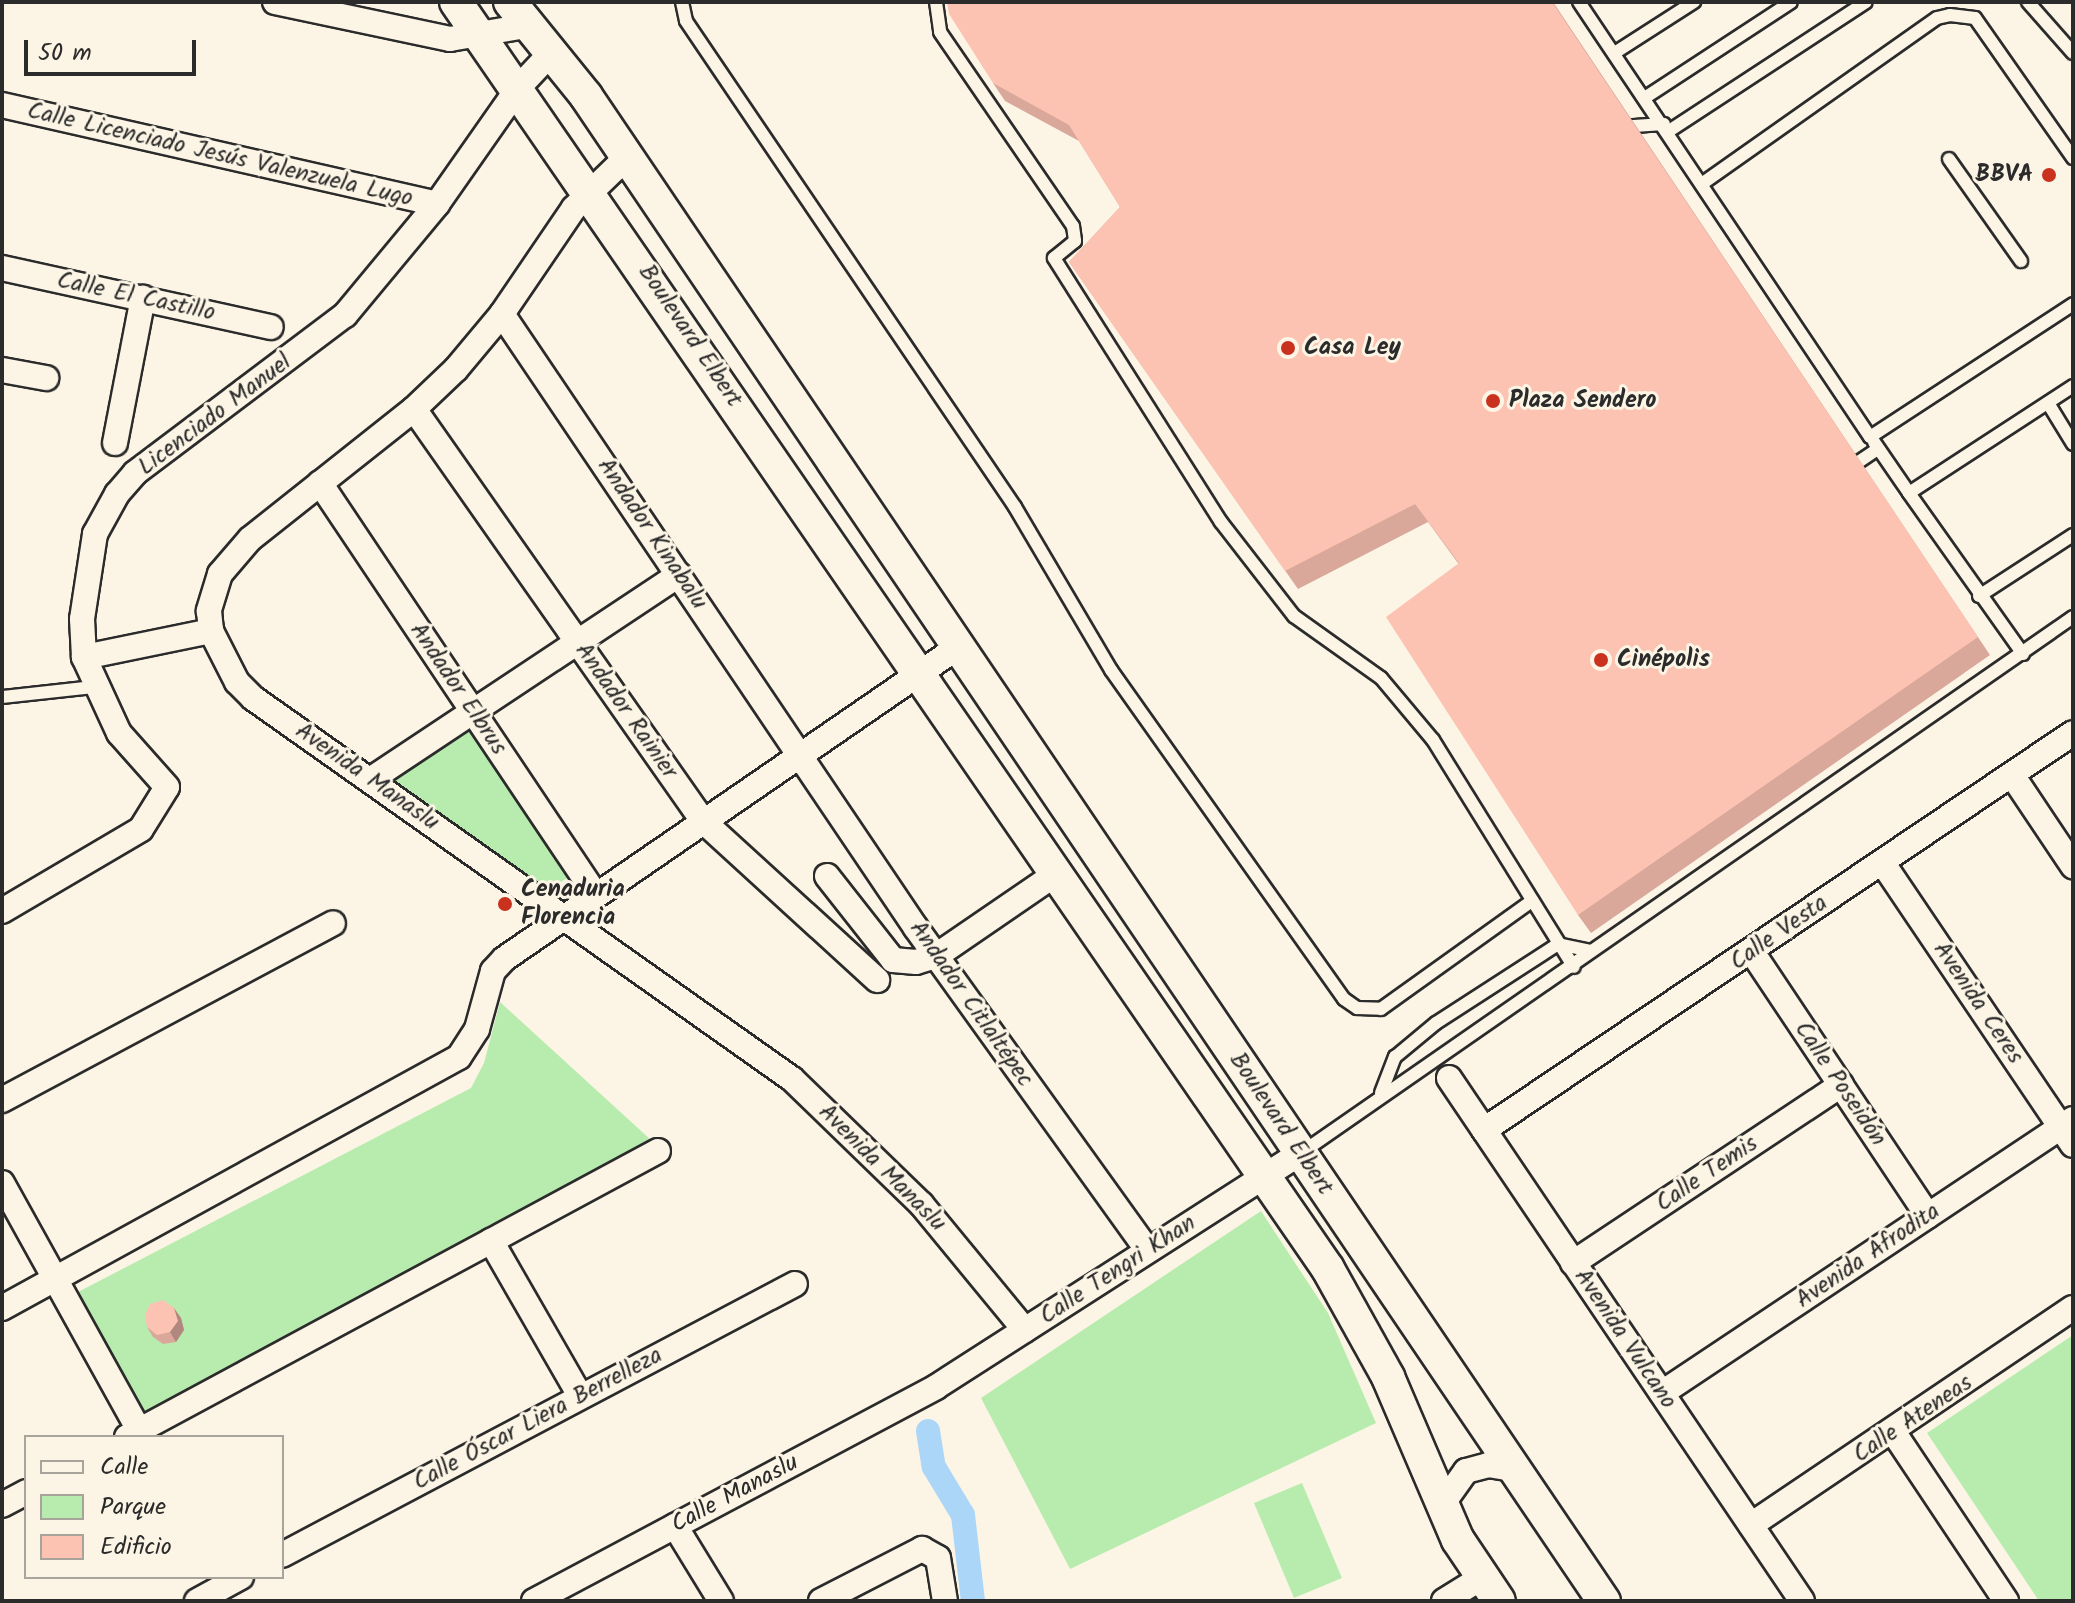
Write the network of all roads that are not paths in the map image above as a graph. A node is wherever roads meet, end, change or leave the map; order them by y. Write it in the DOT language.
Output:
graph roads {
  1 [pos="275,2"];
  2 [pos="456,2"];
  3 [pos="682,2"];
  4 [pos="936,2"];
  5 [pos="1579,2"];
  6 [pos="1694,2"];
  7 [pos="1791,2"];
  8 [pos="1866,2"];
  9 [pos="2028,2"];
  10 [pos="518,14"];
  11 [pos="479,33"];
  12 [pos="1616,52"];
  13 [pos="551,53"];
  14 [pos="2073,53"];
  15 [pos="519,87"];
  16 [pos="1646,97"];
  17 [pos="2,105"];
  18 [pos="1667,127"];
  19 [pos="1601,129"];
  20 [pos="627,157"];
  21 [pos="2073,158"];
  22 [pos="1949,159"];
  23 [pos="1703,183"];
  24 [pos="590,191"];
  25 [pos="437,204"];
  26 [pos="2021,261"];
  27 [pos="2,268"];
  28 [pos="143,298"];
  29 [pos="2073,304"];
  30 [pos="502,314"];
  31 [pos="271,327"];
  32 [pos="2,370"];
  33 [pos="46,378"];
  34 [pos="2073,386"];
  35 [pos="2048,403"];
  36 [pos="414,409"];
  37 [pos="1870,437"];
  38 [pos="115,443"];
  39 [pos="2073,444"];
  40 [pos="1878,449"];
  41 [pos="1834,478"];
  42 [pos="320,483"];
  43 [pos="1909,493"];
  44 [pos="2073,535"];
  45 [pos="679,575"];
  46 [pos="1979,596"];
  47 [pos="2073,617"];
  48 [pos="211,631"];
  49 [pos="578,643"];
  50 [pos="958,647"];
  51 [pos="2023,654"];
  52 [pos="84,657"];
  53 [pos="920,673"];
  54 [pos="94,687"];
  55 [pos="2,697"];
  56 [pos="473,711"];
  57 [pos="2073,733"];
  58 [pos="803,753"];
  59 [pos="2012,775"];
  60 [pos="370,780"];
  61 [pos="703,821"];
  62 [pos="1882,862"];
  63 [pos="2073,866"];
  64 [pos="1057,873"];
  65 [pos="827,876"];
  66 [pos="596,895"];
  67 [pos="1532,901"];
  68 [pos="2,911"];
  69 [pos="567,916"];
  70 [pos="333,923"];
  71 [pos="1558,944"];
  72 [pos="1590,951"];
  73 [pos="1752,952"];
  74 [pos="936,956"];
  75 [pos="1574,967"];
  76 [pos="877,980"];
  77 [pos="1449,1078"];
  78 [pos="1841,1085"];
  79 [pos="1381,1093"];
  80 [pos="2,1100"];
  81 [pos="1484,1130"];
  82 [pos="2069,1130"];
  83 [pos="658,1151"];
  84 [pos="1301,1153"];
  85 [pos="1265,1177"];
  86 [pos="2,1183"];
  87 [pos="1928,1216"];
  88 [pos="491,1241"];
  89 [pos="1147,1250"];
  90 [pos="1573,1263"];
  91 [pos="55,1279"];
  92 [pos="795,1284"];
  93 [pos="2,1308"];
  94 [pos="2073,1308"];
  95 [pos="1025,1330"];
  96 [pos="936,1387"];
  97 [pos="1662,1393"];
  98 [pos="580,1396"];
  99 [pos="1894,1433"];
  100 [pos="136,1435"];
  101 [pos="1514,1469"];
  102 [pos="24,1493"];
  103 [pos="2,1505"];
  104 [pos="1441,1506"];
  105 [pos="1751,1525"];
  106 [pos="675,1526"];
  107 [pos="284,1554"];
  108 [pos="230,1585"];
  109 [pos="1490,1590"];
  110 [pos="1594,1595"];
  111 [pos="197,1601"];
  112 [pos="534,1601"];
  113 [pos="721,1601"];
  114 [pos="821,1601"];
  115 [pos="945,1601"];
  116 [pos="1444,1601"];
  117 [pos="1802,1601"];
  118 [pos="2006,1601"];
  1 -- 11 [label="street"];
  2 -- 11 [label="street, Boulevard Elbert"];
  3 -- 67 [label="lane"];
  4 -- 67 [label="lane"];
  5 -- 12 [label="lane"];
  6 -- 12 [label="lane"];
  7 -- 16 [label="lane"];
  8 -- 18 [label="lane"];
  9 -- 14 [label="lane"];
  10 -- 11 [label="street"];
  10 -- 13 [label="street, Boulevard Elbert"];
  11 -- 15 [label="street, Boulevard Elbert"];
  12 -- 16 [label="lane"];
  13 -- 15 [label="street, Licenciado Manuel"];
  13 -- 20 [label="street, Boulevard Elbert"];
  15 -- 24 [label="street, Boulevard Elbert"];
  15 -- 25 [label="street, Licenciado Manuel"];
  16 -- 18 [label="lane"];
  17 -- 25 [label="street, Calle Licenciado Jesús Valenzuela Lugo"];
  18 -- 19 [label="lane"];
  18 -- 23 [label="lane"];
  20 -- 24 [label="street"];
  20 -- 50 [label="street, Boulevard Elbert"];
  21 -- 23 [label="lane"];
  22 -- 26 [label="lane"];
  23 -- 37 [label="lane"];
  24 -- 30 [label="street"];
  24 -- 53 [label="street, Boulevard Elbert"];
  25 -- 52 [label="street, Licenciado Manuel"];
  27 -- 28 [label="street, Calle El Castillo"];
  28 -- 31 [label="street, Calle El Castillo"];
  28 -- 38 [label="street"];
  29 -- 37 [label="lane"];
  30 -- 36 [label="street"];
  30 -- 45 [label="street, Andador Kinabalu"];
  32 -- 33 [label="street"];
  34 -- 35 [label="lane"];
  35 -- 39 [label="lane"];
  35 -- 43 [label="lane"];
  36 -- 42 [label="street"];
  36 -- 49 [label="street, Andador Rainier"];
  37 -- 40 [label="lane"];
  40 -- 41 [label="lane"];
  40 -- 43 [label="lane"];
  42 -- 48 [label="street"];
  42 -- 56 [label="street, Andador Elbrus"];
  43 -- 46 [label="lane"];
  44 -- 46 [label="lane"];
  45 -- 49 [label="street"];
  45 -- 58 [label="street, Andador Kinabalu"];
  46 -- 51 [label="lane"];
  47 -- 51 [label="lane"];
  48 -- 52 [label="street"];
  48 -- 60 [label="street, Avenida Manaslu"];
  49 -- 56 [label="street"];
  49 -- 61 [label="street, Andador Rainier"];
  50 -- 53 [label="street"];
  50 -- 84 [label="street, Boulevard Elbert"];
  51 -- 72 [label="lane"];
  52 -- 54 [label="street, Licenciado Manuel"];
  53 -- 58 [label="street"];
  53 -- 64 [label="street, Boulevard Elbert"];
  54 -- 55 [label="lane"];
  54 -- 68 [label="street, Licenciado Manuel"];
  56 -- 60 [label="street"];
  56 -- 66 [label="street, Andador Elbrus"];
  57 -- 59 [label="street, Calle Vesta"];
  58 -- 61 [label="street"];
  58 -- 74 [label="street, Andador Citlaltépec"];
  59 -- 62 [label="street, Calle Vesta"];
  59 -- 63 [label="street"];
  60 -- 69 [label="street, Avenida Manaslu"];
  61 -- 66 [label="street"];
  61 -- 76 [label="street, Andador Rainier"];
  62 -- 73 [label="street, Calle Vesta"];
  62 -- 82 [label="street, Avenida Ceres"];
  64 -- 74 [label="street"];
  64 -- 85 [label="street, Boulevard Elbert"];
  65 -- 74 [label="street"];
  66 -- 69 [label="street"];
  67 -- 71 [label="lane"];
  69 -- 91 [label="street"];
  69 -- 95 [label="street, Avenida Manaslu"];
  70 -- 80 [label="street"];
  71 -- 72 [label="lane"];
  71 -- 75 [label="lane"];
  71 -- 79 [label="lane"];
  72 -- 75 [label="lane"];
  73 -- 78 [label="street, Calle Poseidón"];
  73 -- 81 [label="street, Calle Vesta"];
  74 -- 89 [label="street, Andador Citlaltépec"];
  75 -- 79 [label="lane"];
  77 -- 81 [label="street, Avenida Vulcano"];
  78 -- 87 [label="street, Calle Poseidón"];
  78 -- 90 [label="street, Calle Temis"];
  79 -- 84 [label="lane"];
  81 -- 90 [label="street, Avenida Vulcano"];
  82 -- 87 [label="street, Avenida Afrodita"];
  83 -- 88 [label="street"];
  84 -- 85 [label="street, Calle Tengri Khan"];
  84 -- 101 [label="street, Boulevard Elbert"];
  85 -- 89 [label="street, Calle Tengri Khan"];
  85 -- 104 [label="street, Boulevard Elbert"];
  86 -- 91 [label="street"];
  87 -- 97 [label="street, Avenida Afrodita"];
  88 -- 98 [label="street"];
  88 -- 100 [label="street"];
  89 -- 95 [label="street, Calle Tengri Khan"];
  90 -- 97 [label="street, Avenida Vulcano"];
  91 -- 93 [label="street"];
  91 -- 100 [label="street"];
  92 -- 98 [label="street, Calle Óscar Liera Berrelleza"];
  94 -- 99 [label="street, Calle Ateneas"];
  95 -- 96 [label="street, Calle Tengri Khan"];
  96 -- 106 [label="street, Calle Manaslu"];
  97 -- 105 [label="street, Avenida Vulcano"];
  98 -- 107 [label="street, Calle Óscar Liera Berrelleza"];
  99 -- 105 [label="street, Calle Ateneas"];
  99 -- 118 [label="street"];
  101 -- 104 [label="street"];
  101 -- 110 [label="street, Boulevard Elbert"];
  102 -- 103 [label="street"];
  104 -- 109 [label="street, Boulevard Elbert"];
  105 -- 117 [label="street, Avenida Vulcano"];
  106 -- 112 [label="street, Calle Manaslu"];
  106 -- 113 [label="street"];
  108 -- 111 [label="street"];
  109 -- 116 [label="street"];
  114 -- 115 [label="street"];
}
